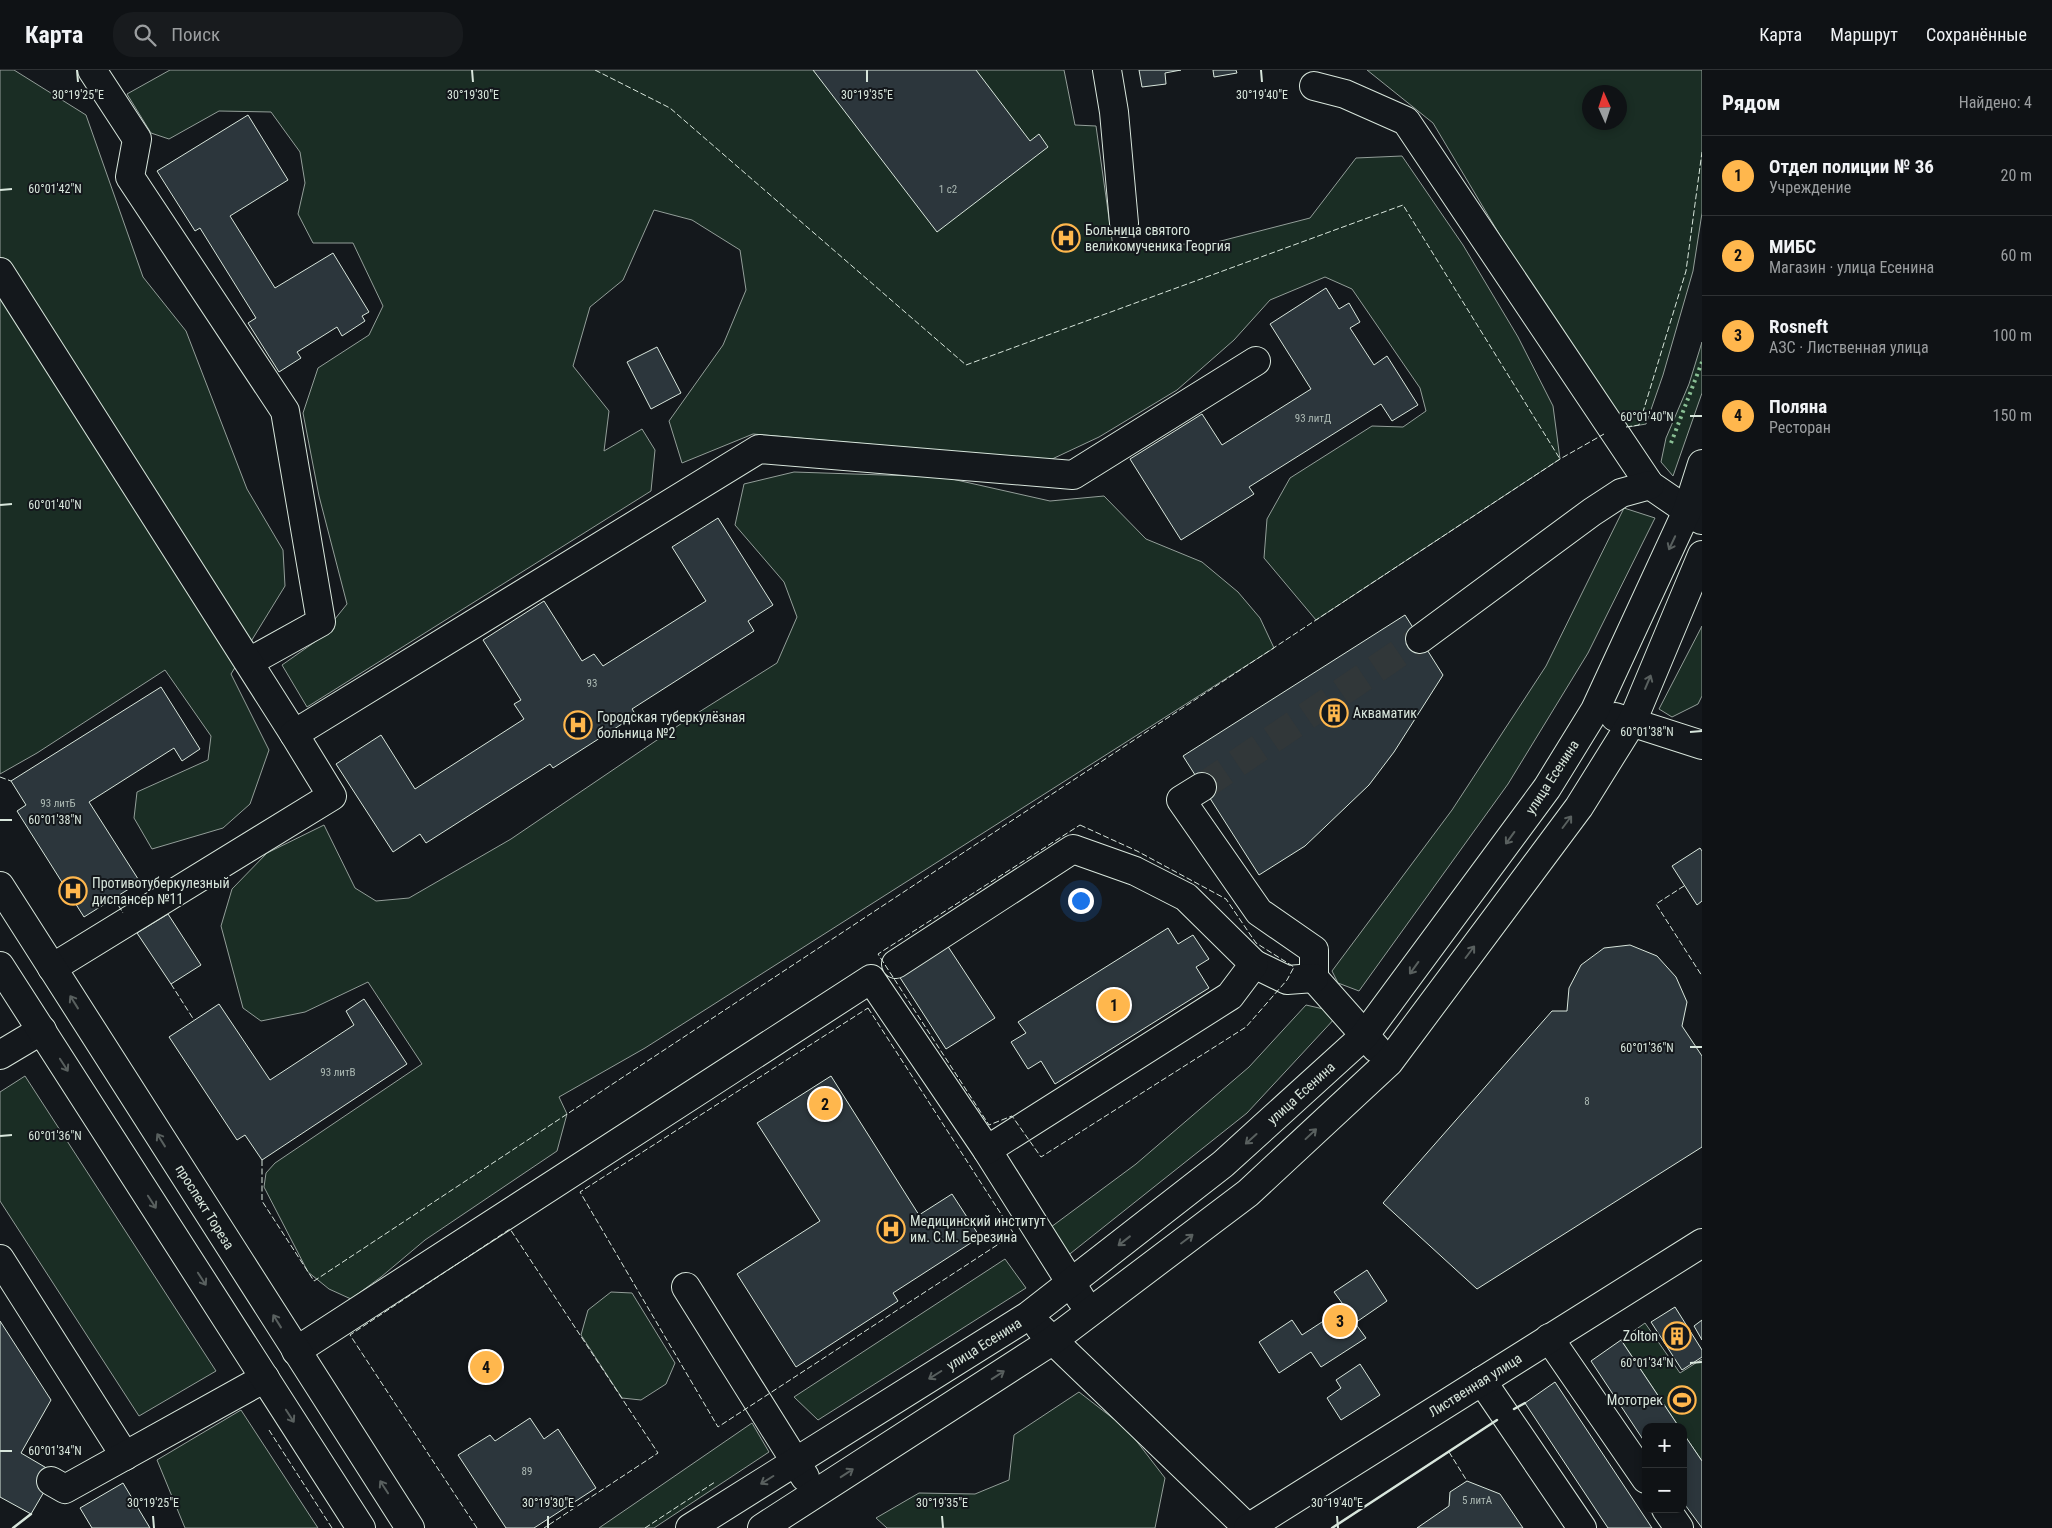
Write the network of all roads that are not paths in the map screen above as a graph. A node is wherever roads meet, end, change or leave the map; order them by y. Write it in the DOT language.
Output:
graph roads {
  1 [pos="92,70"];
  2 [pos="1107,70"];
  3 [pos="1314,86"];
  4 [pos="1124,224"];
  5 [pos="0,272"];
  6 [pos="1256,361"];
  7 [pos="1702,464"];
  8 [pos="1650,485"];
  9 [pos="1694,516"];
  10 [pos="1702,555"];
  11 [pos="1420,639"];
  12 [pos="249,662"];
  13 [pos="1595,710"];
  14 [pos="1632,722"];
  15 [pos="294,734"];
  16 [pos="1702,745"];
  17 [pos="1202,786"];
  18 [pos="0,886"];
  19 [pos="896,964"];
  20 [pos="1254,964"];
  21 [pos="0,966"];
  22 [pos="52,968"];
  23 [pos="1314,978"];
  24 [pos="42,1030"];
  25 [pos="1364,1036"];
  26 [pos="0,1055"];
  27 [pos="1389,1062"];
  28 [pos="987,1150"];
  29 [pos="1702,1243"];
  30 [pos="0,1259"];
  31 [pos="1070,1283"];
  32 [pos="686,1287"];
  33 [pos="1090,1312"];
  34 [pos="1028,1316"];
  35 [pos="1549,1338"];
  36 [pos="1052,1340"];
  37 [pos="296,1351"];
  38 [pos="265,1378"];
  39 [pos="1482,1381"];
  40 [pos="125,1456"];
  41 [pos="796,1462"];
  42 [pos="1642,1473"];
  43 [pos="50,1481"];
  44 [pos="816,1494"];
  45 [pos="1669,1513"];
  46 [pos="361,1528"];
  47 [pos="410,1528"];
  48 [pos="690,1528"];
  49 [pos="762,1528"];
  50 [pos="1248,1528"];
  51 [pos="1582,1528"];
  52 [pos="1679,1528"];
  1 -- 12 [label="street"];
  2 -- 4 [label="street"];
  3 -- 8 [label="street"];
  5 -- 12 [label="street"];
  6 -- 15 [label="street"];
  7 -- 9 [label="street, улица Есенина"];
  8 -- 9 [label="street"];
  8 -- 11 [label="street"];
  9 -- 13 [label="street, улица Есенина, one-way"];
  14 -- 10 [label="street, one-way"];
  12 -- 15 [label="street"];
  13 -- 14 [label="street"];
  13 -- 25 [label="street, улица Есенина, one-way"];
  14 -- 16 [label="street"];
  27 -- 14 [label="street, one-way"];
  15 -- 22 [label="street"];
  17 -- 23 [label="street"];
  18 -- 22 [label="street, проспект Тореза"];
  19 -- 20 [label="street"];
  20 -- 23 [label="street"];
  20 -- 28 [label="street"];
  21 -- 24 [label="street"];
  37 -- 22 [label="street, проспект Тореза, one-way"];
  23 -- 25 [label="street"];
  24 -- 26 [label="street"];
  24 -- 38 [label="street, one-way"];
  25 -- 27 [label="street"];
  25 -- 31 [label="street, улица Есенина, one-way"];
  33 -- 27 [label="street, one-way"];
  28 -- 31 [label="street"];
  28 -- 37 [label="street"];
  29 -- 35 [label="street, Лиственная улица"];
  30 -- 40 [label="street"];
  31 -- 33 [label="street"];
  31 -- 34 [label="street, улица Есенина"];
  32 -- 41 [label="street"];
  33 -- 36 [label="street"];
  34 -- 36 [label="street"];
  34 -- 41 [label="street, улица Есенина, one-way"];
  35 -- 39 [label="street, Лиственная улица"];
  35 -- 42 [label="street"];
  44 -- 36 [label="street, one-way"];
  36 -- 50 [label="street"];
  47 -- 37 [label="street, проспект Тореза, one-way"];
  38 -- 40 [label="street"];
  38 -- 46 [label="street, one-way"];
  39 -- 50 [label="street, Лиственная улица"];
  39 -- 51 [label="street"];
  40 -- 43 [label="street"];
  41 -- 44 [label="street"];
  41 -- 48 [label="street, улица Есенина, one-way"];
  44 -- 49 [label="street"];
  45 -- 52 [label="street"];
}
